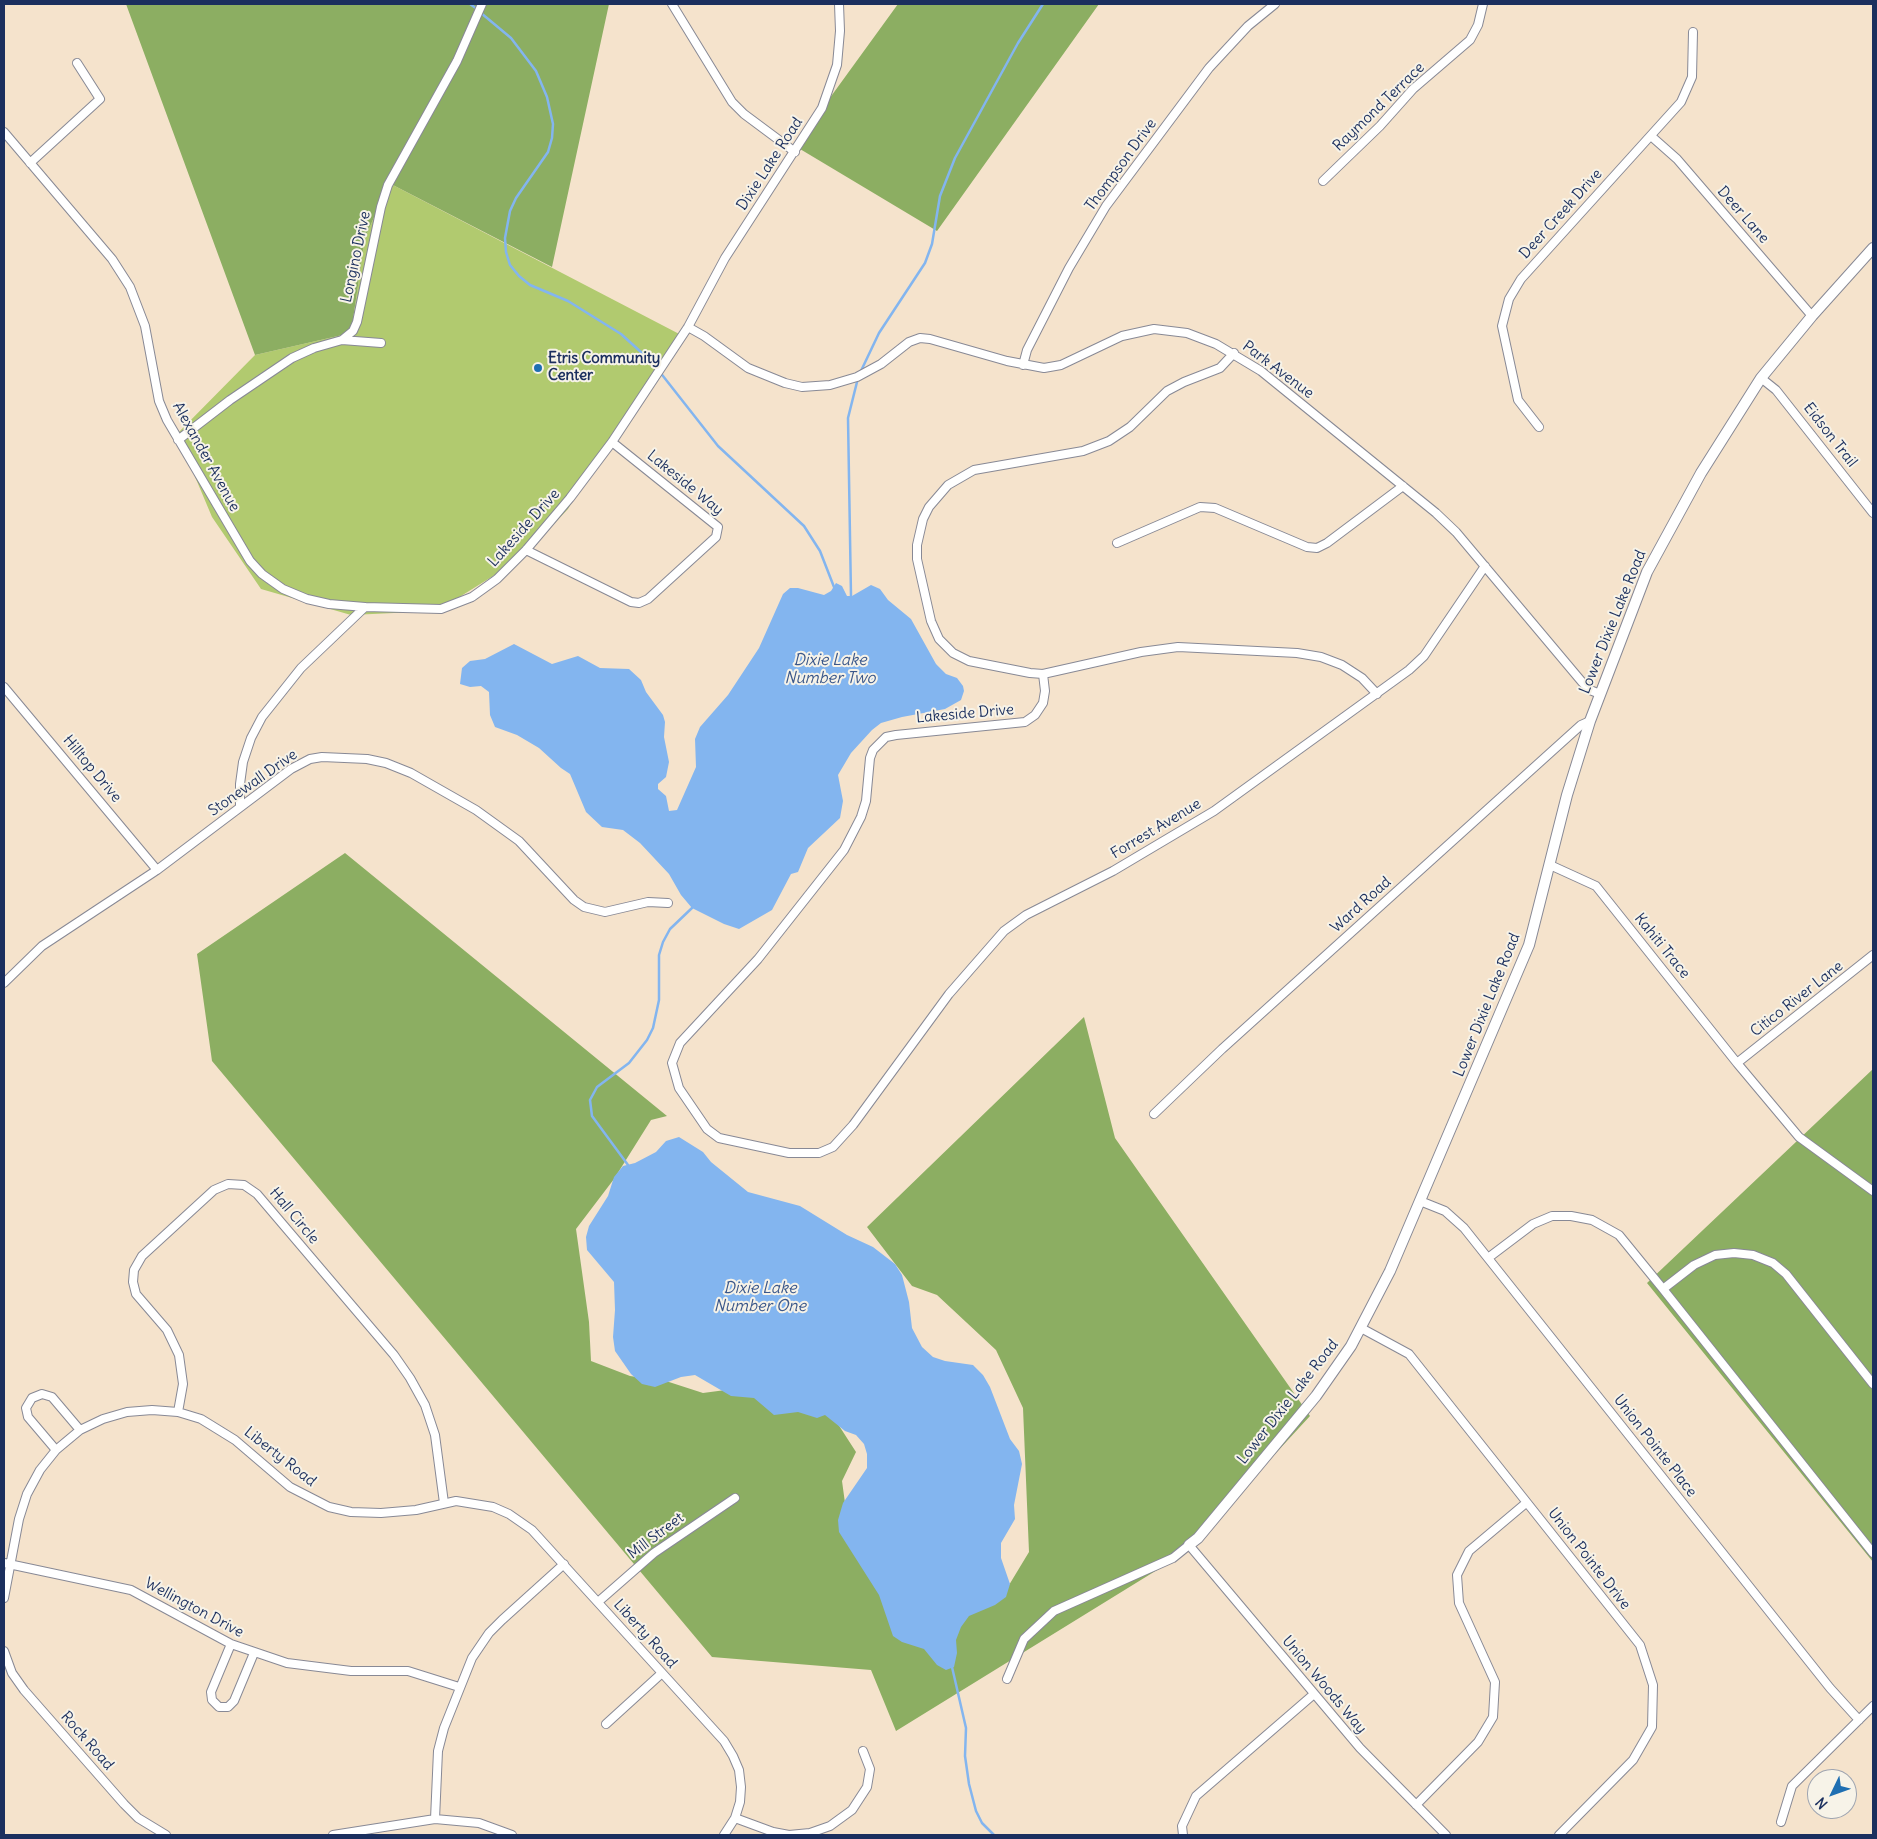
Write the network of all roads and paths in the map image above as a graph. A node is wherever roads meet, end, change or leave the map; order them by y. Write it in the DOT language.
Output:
graph roads {
  1 [pos="482,4"];
  2 [pos="672,4"];
  3 [pos="840,4"];
  4 [pos="1275,4"];
  5 [pos="1482,4"];
  6 [pos="1693,32"];
  7 [pos="77,63"];
  8 [pos="4,132"];
  9 [pos="1651,136"];
  10 [pos="795,152"];
  11 [pos="30,163"];
  12 [pos="1323,181"];
  13 [pos="1873,248"];
  14 [pos="1812,316"];
  15 [pos="688,327"];
  16 [pos="342,340"];
  17 [pos="381,343"];
  18 [pos="1234,354"];
  19 [pos="1023,364"];
  20 [pos="1761,378"];
  21 [pos="1539,427"];
  22 [pos="178,440"];
  23 [pos="612,442"];
  24 [pos="1403,486"];
  25 [pos="1873,513"];
  26 [pos="1117,543"];
  27 [pos="526,550"];
  28 [pos="1485,566"];
  29 [pos="365,607"];
  30 [pos="1043,674"];
  31 [pos="4,687"];
  32 [pos="1377,694"];
  33 [pos="1600,694"];
  34 [pos="1590,720"];
  35 [pos="240,807"];
  36 [pos="1550,865"];
  37 [pos="158,870"];
  38 [pos="668,903"];
  39 [pos="1873,955"];
  40 [pos="4,983"];
  41 [pos="1737,1063"];
  42 [pos="1154,1114"];
  43 [pos="853,1125"];
  44 [pos="1873,1191"];
  45 [pos="1420,1201"];
  46 [pos="1488,1258"];
  47 [pos="1663,1289"];
  48 [pos="1361,1328"];
  49 [pos="1873,1384"];
  50 [pos="178,1412"];
  51 [pos="80,1430"];
  52 [pos="56,1450"];
  53 [pos="735,1498"];
  54 [pos="1526,1502"];
  55 [pos="444,1503"];
  56 [pos="1189,1545"];
  57 [pos="1873,1553"];
  58 [pos="7,1564"];
  59 [pos="564,1564"];
  60 [pos="4,1598"];
  61 [pos="598,1602"];
  62 [pos="231,1644"];
  63 [pos="4,1651"];
  64 [pos="254,1653"];
  65 [pos="662,1673"];
  66 [pos="1007,1680"];
  67 [pos="459,1688"];
  68 [pos="1314,1694"];
  69 [pos="1873,1706"];
  70 [pos="1859,1720"];
  71 [pos="606,1724"];
  72 [pos="863,1751"];
  73 [pos="1416,1805"];
  74 [pos="735,1818"];
  75 [pos="436,1819"];
  76 [pos="1781,1822"];
  77 [pos="166,1835"];
  78 [pos="333,1835"];
  79 [pos="512,1835"];
  80 [pos="724,1835"];
  81 [pos="1182,1835"];
  82 [pos="1446,1835"];
  83 [pos="1559,1835"];
  1 -- 16 [label="street, Longino Drive"];
  2 -- 10 [label="street"];
  3 -- 10 [label="street, Dixie Lake Road"];
  4 -- 19 [label="street, Thompson Drive"];
  5 -- 12 [label="street, Raymond Terrace"];
  6 -- 9 [label="street, Deer Creek Drive"];
  7 -- 11 [label="street"];
  8 -- 11 [label="street, Alexander Avenue"];
  9 -- 14 [label="street, Deer Lane"];
  9 -- 21 [label="street, Deer Creek Drive"];
  10 -- 15 [label="street, Dixie Lake Road"];
  11 -- 22 [label="street, Alexander Avenue"];
  13 -- 14 [label="street, Lower Dixie Lake Road"];
  14 -- 20 [label="street, Lower Dixie Lake Road"];
  15 -- 19 [label="street, Park Avenue"];
  15 -- 23 [label="street, Lakeside Drive"];
  16 -- 17 [label="street"];
  16 -- 22 [label="street"];
  18 -- 19 [label="street, Park Avenue"];
  18 -- 24 [label="street, Park Avenue"];
  18 -- 30 [label="street"];
  20 -- 25 [label="street, Eidson Trail"];
  20 -- 33 [label="street, Lower Dixie Lake Road"];
  22 -- 29 [label="street, Alexander Avenue"];
  23 -- 27 [label="street, Lakeside Drive"];
  23 -- 27 [label="street, Lakeside Way"];
  24 -- 26 [label="street"];
  24 -- 28 [label="street, Park Avenue"];
  27 -- 29 [label="street, Lakeside Drive"];
  28 -- 32 [label="street, Forrest Avenue"];
  28 -- 33 [label="street, Park Avenue"];
  29 -- 35 [label="street"];
  30 -- 32 [label="street"];
  30 -- 43 [label="street, Lakeside Drive"];
  31 -- 37 [label="street, Hilltop Drive"];
  32 -- 43 [label="street, Forrest Avenue"];
  33 -- 34 [label="street, Lower Dixie Lake Road"];
  34 -- 36 [label="street, Lower Dixie Lake Road"];
  34 -- 42 [label="street, Ward Road"];
  35 -- 37 [label="street, Stonewall Drive"];
  35 -- 38 [label="street, Stonewall Drive"];
  36 -- 41 [label="street, Kahiti Trace"];
  36 -- 45 [label="street, Lower Dixie Lake Road"];
  37 -- 40 [label="street, Stonewall Drive"];
  39 -- 41 [label="street, Citico River Lane"];
  41 -- 44 [label="street, Kahiti Trace"];
  45 -- 46 [label="street, Union Pointe Place"];
  45 -- 48 [label="street, Lower Dixie Lake Road"];
  46 -- 47 [label="street"];
  46 -- 70 [label="street, Union Pointe Place"];
  47 -- 49 [label="street"];
  47 -- 57 [label="street"];
  48 -- 54 [label="street, Union Pointe Drive"];
  48 -- 56 [label="street, Lower Dixie Lake Road"];
  50 -- 51 [label="street, Liberty Road"];
  50 -- 55 [label="street, Liberty Road"];
  50 -- 55 [label="street, Hall Circle"];
  51 -- 52 [label="street, Liberty Road"];
  51 -- 52 [label="street"];
  52 -- 58 [label="street, Liberty Road"];
  53 -- 61 [label="street, Mill Street"];
  54 -- 73 [label="street"];
  54 -- 83 [label="street, Union Pointe Drive"];
  55 -- 59 [label="street, Liberty Road"];
  56 -- 66 [label="street, Lower Dixie Lake Road"];
  56 -- 68 [label="street, Union Woods Way"];
  58 -- 60 [label="street"];
  58 -- 62 [label="street, Wellington Drive"];
  59 -- 61 [label="street, Liberty Road"];
  59 -- 67 [label="street"];
  61 -- 65 [label="street, Liberty Road"];
  62 -- 64 [label="street, Wellington Drive"];
  62 -- 64 [label="street"];
  63 -- 77 [label="street, Rock Road"];
  64 -- 67 [label="street, Wellington Drive"];
  65 -- 71 [label="street"];
  65 -- 74 [label="street, Liberty Road"];
  67 -- 75 [label="street"];
  68 -- 73 [label="street, Union Woods Way"];
  68 -- 81 [label="street"];
  69 -- 70 [label="street"];
  70 -- 76 [label="street"];
  72 -- 74 [label="street"];
  73 -- 82 [label="street, Union Woods Way"];
  74 -- 80 [label="street, Liberty Road"];
  75 -- 78 [label="street"];
  75 -- 79 [label="street"];
}
